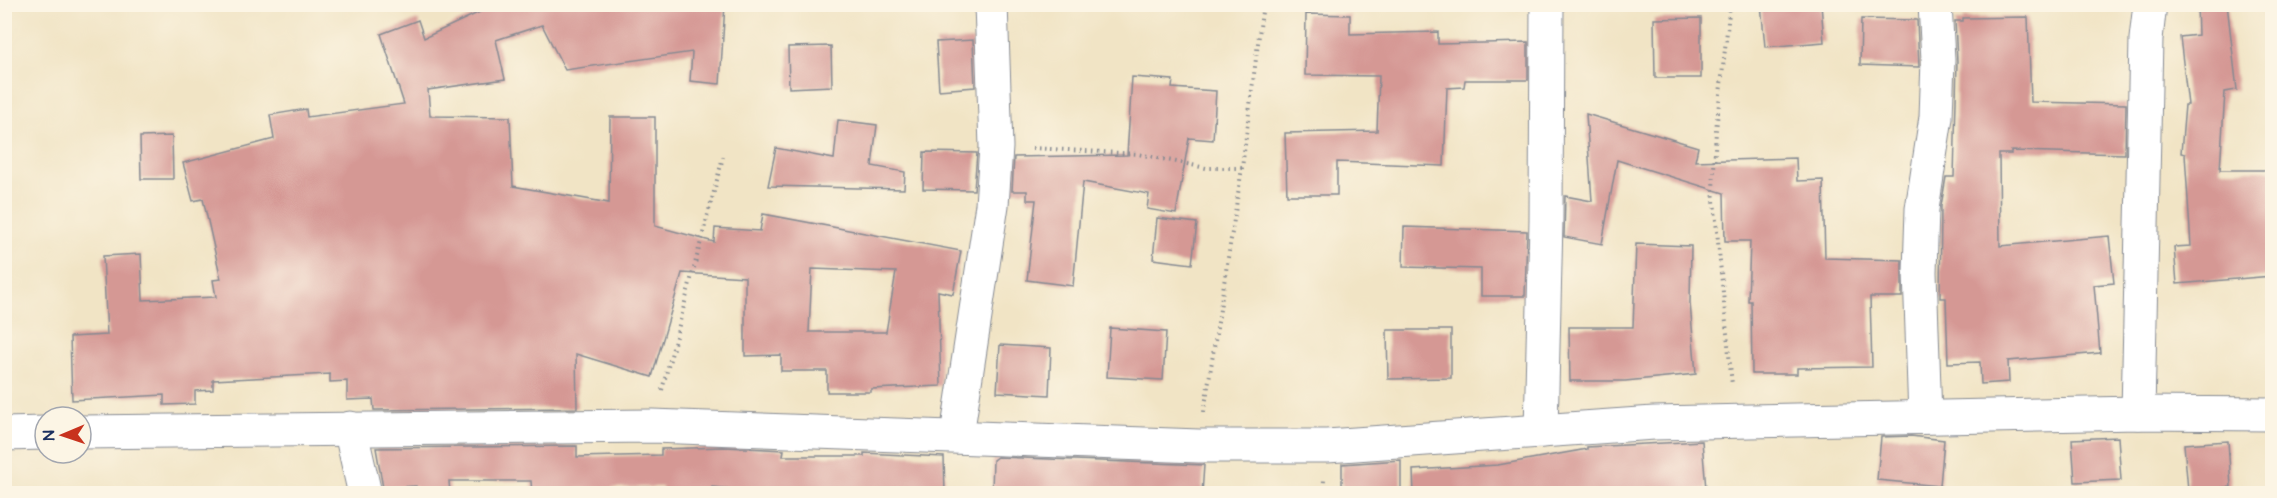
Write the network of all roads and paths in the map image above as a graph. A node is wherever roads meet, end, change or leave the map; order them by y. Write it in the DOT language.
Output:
graph roads {
  1 [pos="991,4"];
  2 [pos="1263,4"];
  3 [pos="1547,4"];
  4 [pos="1731,4"];
  5 [pos="1935,4"];
  6 [pos="2150,4"];
  7 [pos="996,147"];
  8 [pos="723,157"];
  9 [pos="1242,168"];
  10 [pos="2138,413"];
  11 [pos="2272,414"];
  12 [pos="1925,417"];
  13 [pos="1735,422"];
  14 [pos="652,426"];
  15 [pos="350,428"];
  16 [pos="1541,431"];
  17 [pos="93,432"];
  18 [pos="33,433"];
  19 [pos="4,434"];
  20 [pos="957,435"];
  21 [pos="1199,446"];
  22 [pos="365,494"];
  1 -- 7 [label="street"];
  2 -- 9 [label="path"];
  3 -- 16 [label="street"];
  4 -- 13 [label="path"];
  5 -- 12 [label="street"];
  6 -- 10 [label="street"];
  7 -- 9 [label="path"];
  7 -- 20 [label="street"];
  8 -- 14 [label="path"];
  9 -- 21 [label="path"];
  10 -- 11 [label="street"];
  10 -- 12 [label="street"];
  12 -- 13 [label="street"];
  13 -- 16 [label="street"];
  14 -- 15 [label="street"];
  14 -- 20 [label="street"];
  15 -- 17 [label="street"];
  15 -- 22 [label="street"];
  16 -- 21 [label="street"];
  18 -- 19 [label="street"];
  20 -- 21 [label="street"];
}
